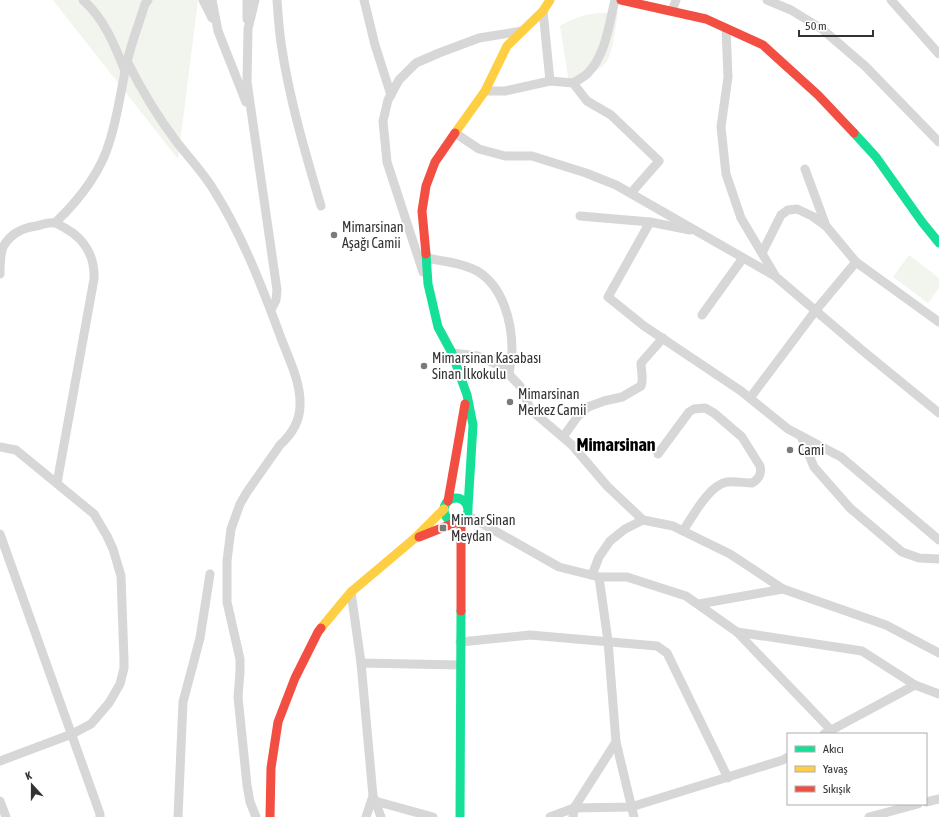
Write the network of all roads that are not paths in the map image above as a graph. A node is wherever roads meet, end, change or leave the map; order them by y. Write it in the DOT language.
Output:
graph roads {
  1 [pos="83,0"];
  2 [pos="148,0"];
  3 [pos="203,0"];
  4 [pos="212,0"];
  5 [pos="247,0"];
  6 [pos="255,0"];
  7 [pos="277,0"];
  8 [pos="364,0"];
  9 [pos="550,0"];
  10 [pos="615,0"];
  11 [pos="621,0"];
  12 [pos="676,0"];
  13 [pos="767,0"];
  14 [pos="891,0"];
  15 [pos="543,11"];
  16 [pos="672,11"];
  17 [pos="726,28"];
  18 [pos="248,29"];
  19 [pos="218,31"];
  20 [pos="522,31"];
  21 [pos="939,54"];
  22 [pos="127,61"];
  23 [pos="125,71"];
  24 [pos="550,81"];
  25 [pos="573,84"];
  26 [pos="485,91"];
  27 [pos="391,95"];
  28 [pos="251,117"];
  29 [pos="455,133"];
  30 [pos="939,142"];
  31 [pos="805,169"];
  32 [pos="631,193"];
  33 [pos="321,206"];
  34 [pos="580,216"];
  35 [pos="650,222"];
  36 [pos="54,223"];
  37 [pos="826,226"];
  38 [pos="697,231"];
  39 [pos="939,243"];
  40 [pos="762,253"];
  41 [pos="426,258"];
  42 [pos="743,258"];
  43 [pos="856,262"];
  44 [pos="0,274"];
  45 [pos="776,277"];
  46 [pos="428,284"];
  47 [pos="271,310"];
  48 [pos="816,310"];
  49 [pos="702,315"];
  50 [pos="939,322"];
  51 [pos="663,338"];
  52 [pos="452,353"];
  53 [pos="509,374"];
  54 [pos="467,394"];
  55 [pos="750,398"];
  56 [pos="939,413"];
  57 [pos="801,436"];
  58 [pos="563,437"];
  59 [pos="0,447"];
  60 [pos="658,454"];
  61 [pos="57,483"];
  62 [pos="446,505"];
  63 [pos="463,516"];
  64 [pos="643,520"];
  65 [pos="683,531"];
  66 [pos="0,534"];
  67 [pos="415,538"];
  68 [pos="939,540"];
  69 [pos="939,559"];
  70 [pos="210,574"];
  71 [pos="596,576"];
  72 [pos="783,589"];
  73 [pos="351,592"];
  74 [pos="699,604"];
  75 [pos="737,632"];
  76 [pos="608,641"];
  77 [pos="460,642"];
  78 [pos="939,653"];
  79 [pos="361,663"];
  80 [pos="460,664"];
  81 [pos="915,685"];
  82 [pos="939,694"];
  83 [pos="828,732"];
  84 [pos="72,734"];
  85 [pos="616,742"];
  86 [pos="787,758"];
  87 [pos="0,761"];
  88 [pos="728,778"];
  89 [pos="374,799"];
  90 [pos="939,799"];
  91 [pos="0,801"];
  92 [pos="927,802"];
  93 [pos="914,805"];
  94 [pos="630,806"];
  95 [pos="573,813"];
  96 [pos="873,816"];
  97 [pos="6,817"];
  98 [pos="100,817"];
  99 [pos="178,817"];
  100 [pos="256,817"];
  101 [pos="270,817"];
  102 [pos="366,817"];
  103 [pos="381,817"];
  104 [pos="433,817"];
  105 [pos="460,817"];
  106 [pos="550,817"];
  107 [pos="634,817"];
  1 -- 23 [label="street"];
  2 -- 22 [label="street"];
  3 -- 19 [label="street"];
  4 -- 19 [label="street"];
  5 -- 18 [label="street"];
  6 -- 18 [label="street"];
  7 -- 33 [label="street"];
  8 -- 27 [label="street"];
  9 -- 15 [label="street"];
  10 -- 25 [label="street"];
  11 -- 16 [label="street"];
  12 -- 16 [label="street"];
  13 -- 30 [label="street"];
  14 -- 21 [label="street"];
  15 -- 20 [label="street"];
  15 -- 24 [label="street"];
  16 -- 17 [label="street"];
  17 -- 39 [label="street"];
  17 -- 40 [label="street"];
  18 -- 28 [label="street"];
  19 -- 28 [label="street"];
  20 -- 26 [label="street"];
  20 -- 27 [label="street"];
  22 -- 23 [label="street"];
  22 -- 47 [label="street"];
  23 -- 36 [label="street"];
  24 -- 25 [label="street"];
  24 -- 26 [label="street"];
  25 -- 32 [label="street"];
  26 -- 29 [label="street"];
  27 -- 46 [label="street"];
  28 -- 47 [label="street"];
  29 -- 32 [label="street"];
  29 -- 41 [label="street"];
  31 -- 37 [label="street"];
  32 -- 38 [label="street"];
  34 -- 35 [label="street"];
  35 -- 38 [label="street"];
  35 -- 51 [label="street"];
  36 -- 44 [label="street"];
  36 -- 61 [label="street"];
  37 -- 40 [label="street"];
  37 -- 43 [label="street"];
  38 -- 42 [label="street"];
  40 -- 45 [label="street"];
  41 -- 46 [label="street"];
  41 -- 53 [label="street"];
  42 -- 45 [label="street"];
  42 -- 49 [label="street"];
  43 -- 48 [label="street"];
  43 -- 50 [label="street"];
  45 -- 48 [label="street"];
  46 -- 52 [label="street"];
  47 -- 100 [label="street"];
  48 -- 55 [label="street"];
  48 -- 56 [label="street"];
  51 -- 55 [label="street"];
  51 -- 58 [label="street"];
  52 -- 53 [label="street"];
  52 -- 54 [label="street"];
  53 -- 58 [label="street"];
  54 -- 62 [label="street"];
  54 -- 63 [label="street"];
  55 -- 57 [label="street"];
  57 -- 68 [label="street"];
  57 -- 69 [label="street"];
  58 -- 64 [label="street"];
  59 -- 61 [label="street"];
  60 -- 65 [label="street"];
  61 -- 84 [label="street"];
  62 -- 63 [label="street"];
  62 -- 63 [label="street"];
  62 -- 67 [label="street"];
  63 -- 67 [label="street"];
  63 -- 71 [label="street"];
  63 -- 77 [label="street"];
  64 -- 65 [label="street"];
  64 -- 71 [label="street"];
  65 -- 72 [label="street"];
  66 -- 84 [label="street"];
  67 -- 73 [label="street"];
  70 -- 99 [label="street"];
  71 -- 74 [label="street"];
  71 -- 76 [label="street"];
  72 -- 74 [label="street"];
  72 -- 78 [label="street"];
  73 -- 79 [label="street"];
  73 -- 101 [label="street"];
  74 -- 75 [label="street"];
  75 -- 81 [label="street"];
  75 -- 83 [label="street"];
  76 -- 77 [label="street"];
  76 -- 85 [label="street"];
  76 -- 88 [label="street"];
  77 -- 80 [label="street"];
  79 -- 80 [label="street"];
  79 -- 89 [label="street"];
  80 -- 105 [label="street"];
  81 -- 82 [label="street"];
  81 -- 83 [label="street"];
  84 -- 87 [label="street"];
  84 -- 98 [label="street"];
  85 -- 94 [label="street"];
  85 -- 95 [label="street"];
  86 -- 88 [label="street"];
  88 -- 94 [label="street"];
  89 -- 102 [label="street"];
  89 -- 103 [label="street"];
  89 -- 104 [label="street"];
  90 -- 92 [label="street"];
  91 -- 97 [label="street"];
  93 -- 96 [label="street"];
  94 -- 95 [label="street"];
  94 -- 107 [label="street"];
  95 -- 106 [label="street"];
}
